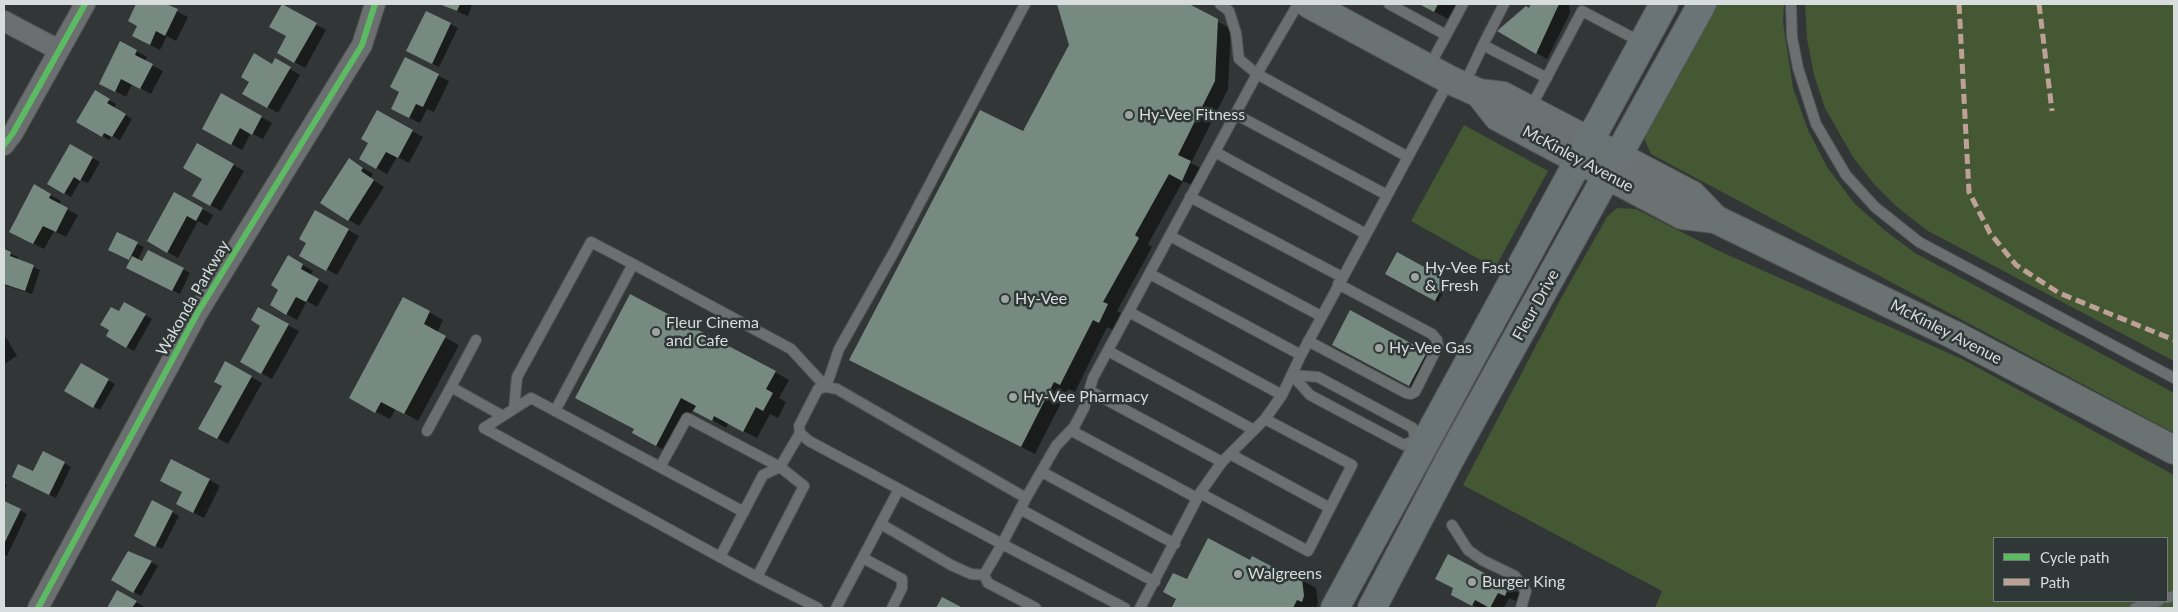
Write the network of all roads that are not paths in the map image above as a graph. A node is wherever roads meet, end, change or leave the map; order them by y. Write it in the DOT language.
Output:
graph roads {
  1 [pos="85,4"];
  2 [pos="375,4"];
  3 [pos="1025,4"];
  4 [pos="1220,4"];
  5 [pos="1298,4"];
  6 [pos="1309,4"];
  7 [pos="1390,4"];
  8 [pos="1463,4"];
  9 [pos="1504,4"];
  10 [pos="1702,4"];
  11 [pos="1791,4"];
  12 [pos="1659,8"];
  13 [pos="4,21"];
  14 [pos="1446,35"];
  15 [pos="1642,43"];
  16 [pos="1483,45"];
  17 [pos="59,50"];
  18 [pos="1257,74"];
  19 [pos="1546,78"];
  20 [pos="1455,82"];
  21 [pos="1530,110"];
  22 [pos="1236,114"];
  23 [pos="9,139"];
  24 [pos="1584,150"];
  25 [pos="1215,152"];
  26 [pos="1408,157"];
  27 [pos="1613,166"];
  28 [pos="1387,195"];
  29 [pos="1190,197"];
  30 [pos="1366,234"];
  31 [pos="1170,236"];
  32 [pos="633,264"];
  33 [pos="1150,274"];
  34 [pos="1340,281"];
  35 [pos="1129,312"];
  36 [pos="1322,316"];
  37 [pos="476,340"];
  38 [pos="1308,341"];
  39 [pos="1108,351"];
  40 [pos="1301,355"];
  41 [pos="1292,375"];
  42 [pos="2174,378"];
  43 [pos="451,386"];
  44 [pos="826,386"];
  45 [pos="1090,391"];
  46 [pos="1282,396"];
  47 [pos="514,409"];
  48 [pos="555,411"];
  49 [pos="504,416"];
  50 [pos="1264,419"];
  51 [pos="1254,430"];
  52 [pos="427,431"];
  53 [pos="1072,431"];
  54 [pos="800,433"];
  55 [pos="1433,450"];
  56 [pos="2174,450"];
  57 [pos="1230,454"];
  58 [pos="1222,462"];
  59 [pos="660,467"];
  60 [pos="780,467"];
  61 [pos="1042,472"];
  62 [pos="899,489"];
  63 [pos="1199,496"];
  64 [pos="1026,498"];
  65 [pos="1330,508"];
  66 [pos="1020,509"];
  67 [pos="744,512"];
  68 [pos="881,524"];
  69 [pos="1452,525"];
  70 [pos="1002,544"];
  71 [pos="1175,544"];
  72 [pos="720,556"];
  73 [pos="863,558"];
  74 [pos="984,575"];
  75 [pos="757,577"];
  76 [pos="1155,582"];
  77 [pos="2156,602"];
  78 [pos="38,608"];
  79 [pos="818,608"];
  80 [pos="836,608"];
  81 [pos="892,608"];
  82 [pos="1036,608"];
  83 [pos="1125,608"];
  84 [pos="1140,608"];
  85 [pos="1336,608"];
  86 [pos="1372,608"];
  87 [pos="1521,608"];
  88 [pos="2135,608"];
  1 -- 17 [label="street"];
  2 -- 78 [label="street, Wakonda Parkway"];
  3 -- 44 [label="lane"];
  4 -- 18 [label="lane"];
  5 -- 18 [label="lane"];
  6 -- 20 [label="main road, McKinley Avenue"];
  7 -- 14 [label="lane"];
  8 -- 14 [label="lane"];
  9 -- 16 [label="lane"];
  10 -- 27 [label="main road, Fleur Drive"];
  11 -- 42 [label="lane"];
  12 -- 15 [label="main road, Fleur Drive"];
  13 -- 17 [label="street"];
  14 -- 20 [label="lane"];
  15 -- 19 [label="lane"];
  15 -- 24 [label="main road, Fleur Drive"];
  16 -- 19 [label="lane"];
  16 -- 20 [label="lane"];
  17 -- 23 [label="street"];
  18 -- 22 [label="lane"];
  18 -- 26 [label="lane"];
  19 -- 21 [label="lane"];
  20 -- 21 [label="main road, McKinley Avenue"];
  20 -- 24 [label="main road, McKinley Avenue"];
  20 -- 26 [label="lane"];
  21 -- 24 [label="main road, McKinley Avenue"];
  22 -- 25 [label="lane"];
  22 -- 28 [label="lane"];
  24 -- 27 [label="main road, McKinley Avenue"];
  24 -- 55 [label="main road, Fleur Drive"];
  25 -- 29 [label="lane"];
  25 -- 30 [label="lane"];
  26 -- 28 [label="lane"];
  27 -- 55 [label="main road, Fleur Drive"];
  27 -- 56 [label="main road, McKinley Avenue"];
  28 -- 30 [label="lane"];
  29 -- 31 [label="lane"];
  29 -- 34 [label="lane"];
  30 -- 34 [label="lane"];
  31 -- 33 [label="lane"];
  31 -- 36 [label="lane"];
  32 -- 44 [label="lane"];
  32 -- 47 [label="lane"];
  32 -- 48 [label="lane"];
  33 -- 35 [label="lane"];
  33 -- 40 [label="lane"];
  34 -- 36 [label="lane"];
  34 -- 38 [label="lane"];
  35 -- 39 [label="lane"];
  35 -- 46 [label="lane"];
  36 -- 38 [label="lane"];
  37 -- 43 [label="lane"];
  38 -- 40 [label="lane"];
  39 -- 45 [label="lane"];
  39 -- 51 [label="lane"];
  40 -- 41 [label="lane"];
  41 -- 46 [label="lane"];
  41 -- 55 [label="lane"];
  41 -- 55 [label="lane"];
  43 -- 49 [label="lane"];
  43 -- 52 [label="lane"];
  44 -- 54 [label="lane"];
  44 -- 64 [label="lane"];
  45 -- 53 [label="lane"];
  45 -- 58 [label="lane"];
  46 -- 50 [label="lane"];
  47 -- 48 [label="lane"];
  47 -- 49 [label="lane"];
  48 -- 59 [label="lane"];
  49 -- 72 [label="lane"];
  50 -- 51 [label="lane"];
  50 -- 65 [label="lane"];
  51 -- 57 [label="lane"];
  53 -- 61 [label="lane"];
  53 -- 63 [label="lane"];
  54 -- 60 [label="lane"];
  54 -- 62 [label="lane"];
  55 -- 85 [label="main road, Fleur Drive"];
  55 -- 86 [label="main road, Fleur Drive"];
  57 -- 58 [label="lane"];
  57 -- 65 [label="lane"];
  58 -- 63 [label="lane"];
  59 -- 60 [label="lane"];
  59 -- 67 [label="lane"];
  60 -- 67 [label="lane"];
  60 -- 75 [label="lane"];
  61 -- 64 [label="lane"];
  61 -- 71 [label="lane"];
  62 -- 68 [label="lane"];
  62 -- 70 [label="lane"];
  63 -- 65 [label="lane"];
  63 -- 71 [label="lane"];
  64 -- 66 [label="lane"];
  66 -- 70 [label="lane"];
  66 -- 76 [label="lane"];
  67 -- 72 [label="lane"];
  68 -- 73 [label="lane"];
  68 -- 74 [label="lane"];
  69 -- 87 [label="lane"];
  70 -- 74 [label="lane"];
  70 -- 83 [label="lane"];
  71 -- 76 [label="lane"];
  72 -- 75 [label="lane"];
  73 -- 80 [label="lane"];
  73 -- 81 [label="lane"];
  74 -- 82 [label="lane"];
  75 -- 79 [label="lane"];
  76 -- 84 [label="lane"];
  77 -- 88 [label="lane"];
}
